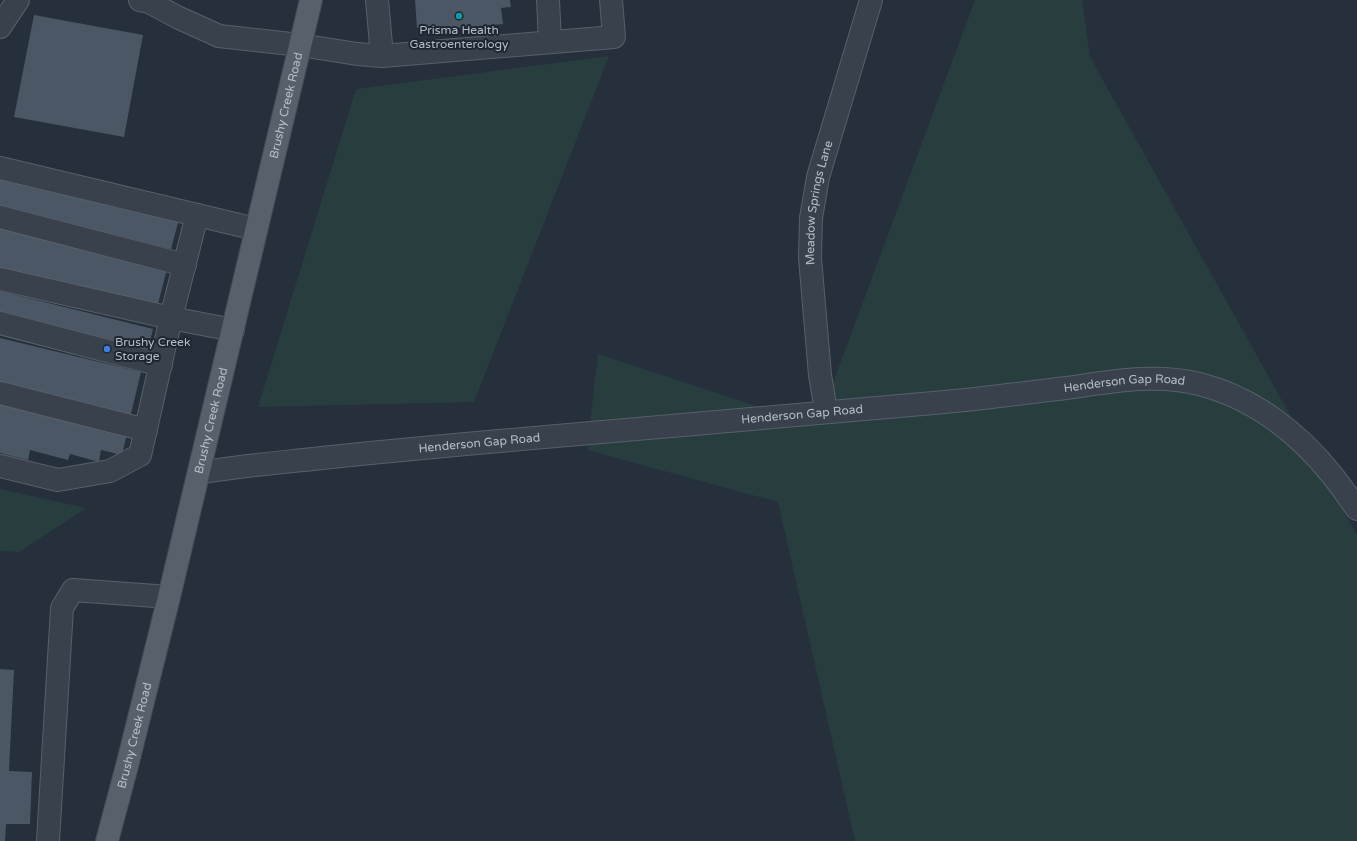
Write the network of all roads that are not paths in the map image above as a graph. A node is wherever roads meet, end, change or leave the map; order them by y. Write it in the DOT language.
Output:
graph roads {
  1 [pos="18,0"];
  2 [pos="140,0"];
  3 [pos="311,0"];
  4 [pos="377,0"];
  5 [pos="548,0"];
  6 [pos="611,0"];
  7 [pos="871,0"];
  8 [pos="0,27"];
  9 [pos="550,42"];
  10 [pos="300,45"];
  11 [pos="382,56"];
  12 [pos="0,168"];
  13 [pos="197,215"];
  14 [pos="0,217"];
  15 [pos="256,229"];
  16 [pos="185,265"];
  17 [pos="0,279"];
  18 [pos="172,318"];
  19 [pos="0,323"];
  20 [pos="233,330"];
  21 [pos="161,365"];
  22 [pos="0,393"];
  23 [pos="826,411"];
  24 [pos="146,430"];
  25 [pos="0,466"];
  26 [pos="199,473"];
  27 [pos="1357,509"];
  28 [pos="169,597"];
  29 [pos="48,841"];
  30 [pos="107,841"];
  1 -- 8 [label="street"];
  2 -- 10 [label="street"];
  3 -- 10 [label="main road, Brushy Creek Road"];
  4 -- 11 [label="street"];
  5 -- 9 [label="street"];
  6 -- 9 [label="street"];
  7 -- 23 [label="street, Meadow Springs Lane"];
  9 -- 11 [label="street"];
  10 -- 11 [label="street"];
  10 -- 15 [label="main road, Brushy Creek Road"];
  12 -- 13 [label="street"];
  13 -- 15 [label="street"];
  13 -- 16 [label="street"];
  14 -- 16 [label="street"];
  15 -- 20 [label="main road, Brushy Creek Road"];
  16 -- 18 [label="street"];
  17 -- 18 [label="street"];
  18 -- 20 [label="street"];
  18 -- 21 [label="street"];
  19 -- 21 [label="street"];
  20 -- 26 [label="main road, Brushy Creek Road"];
  21 -- 24 [label="street"];
  22 -- 24 [label="street"];
  23 -- 26 [label="street, Henderson Gap Road"];
  23 -- 27 [label="street, Henderson Gap Road"];
  24 -- 25 [label="street"];
  26 -- 28 [label="main road, Brushy Creek Road"];
  28 -- 29 [label="street"];
  28 -- 30 [label="main road, Brushy Creek Road"];
}
